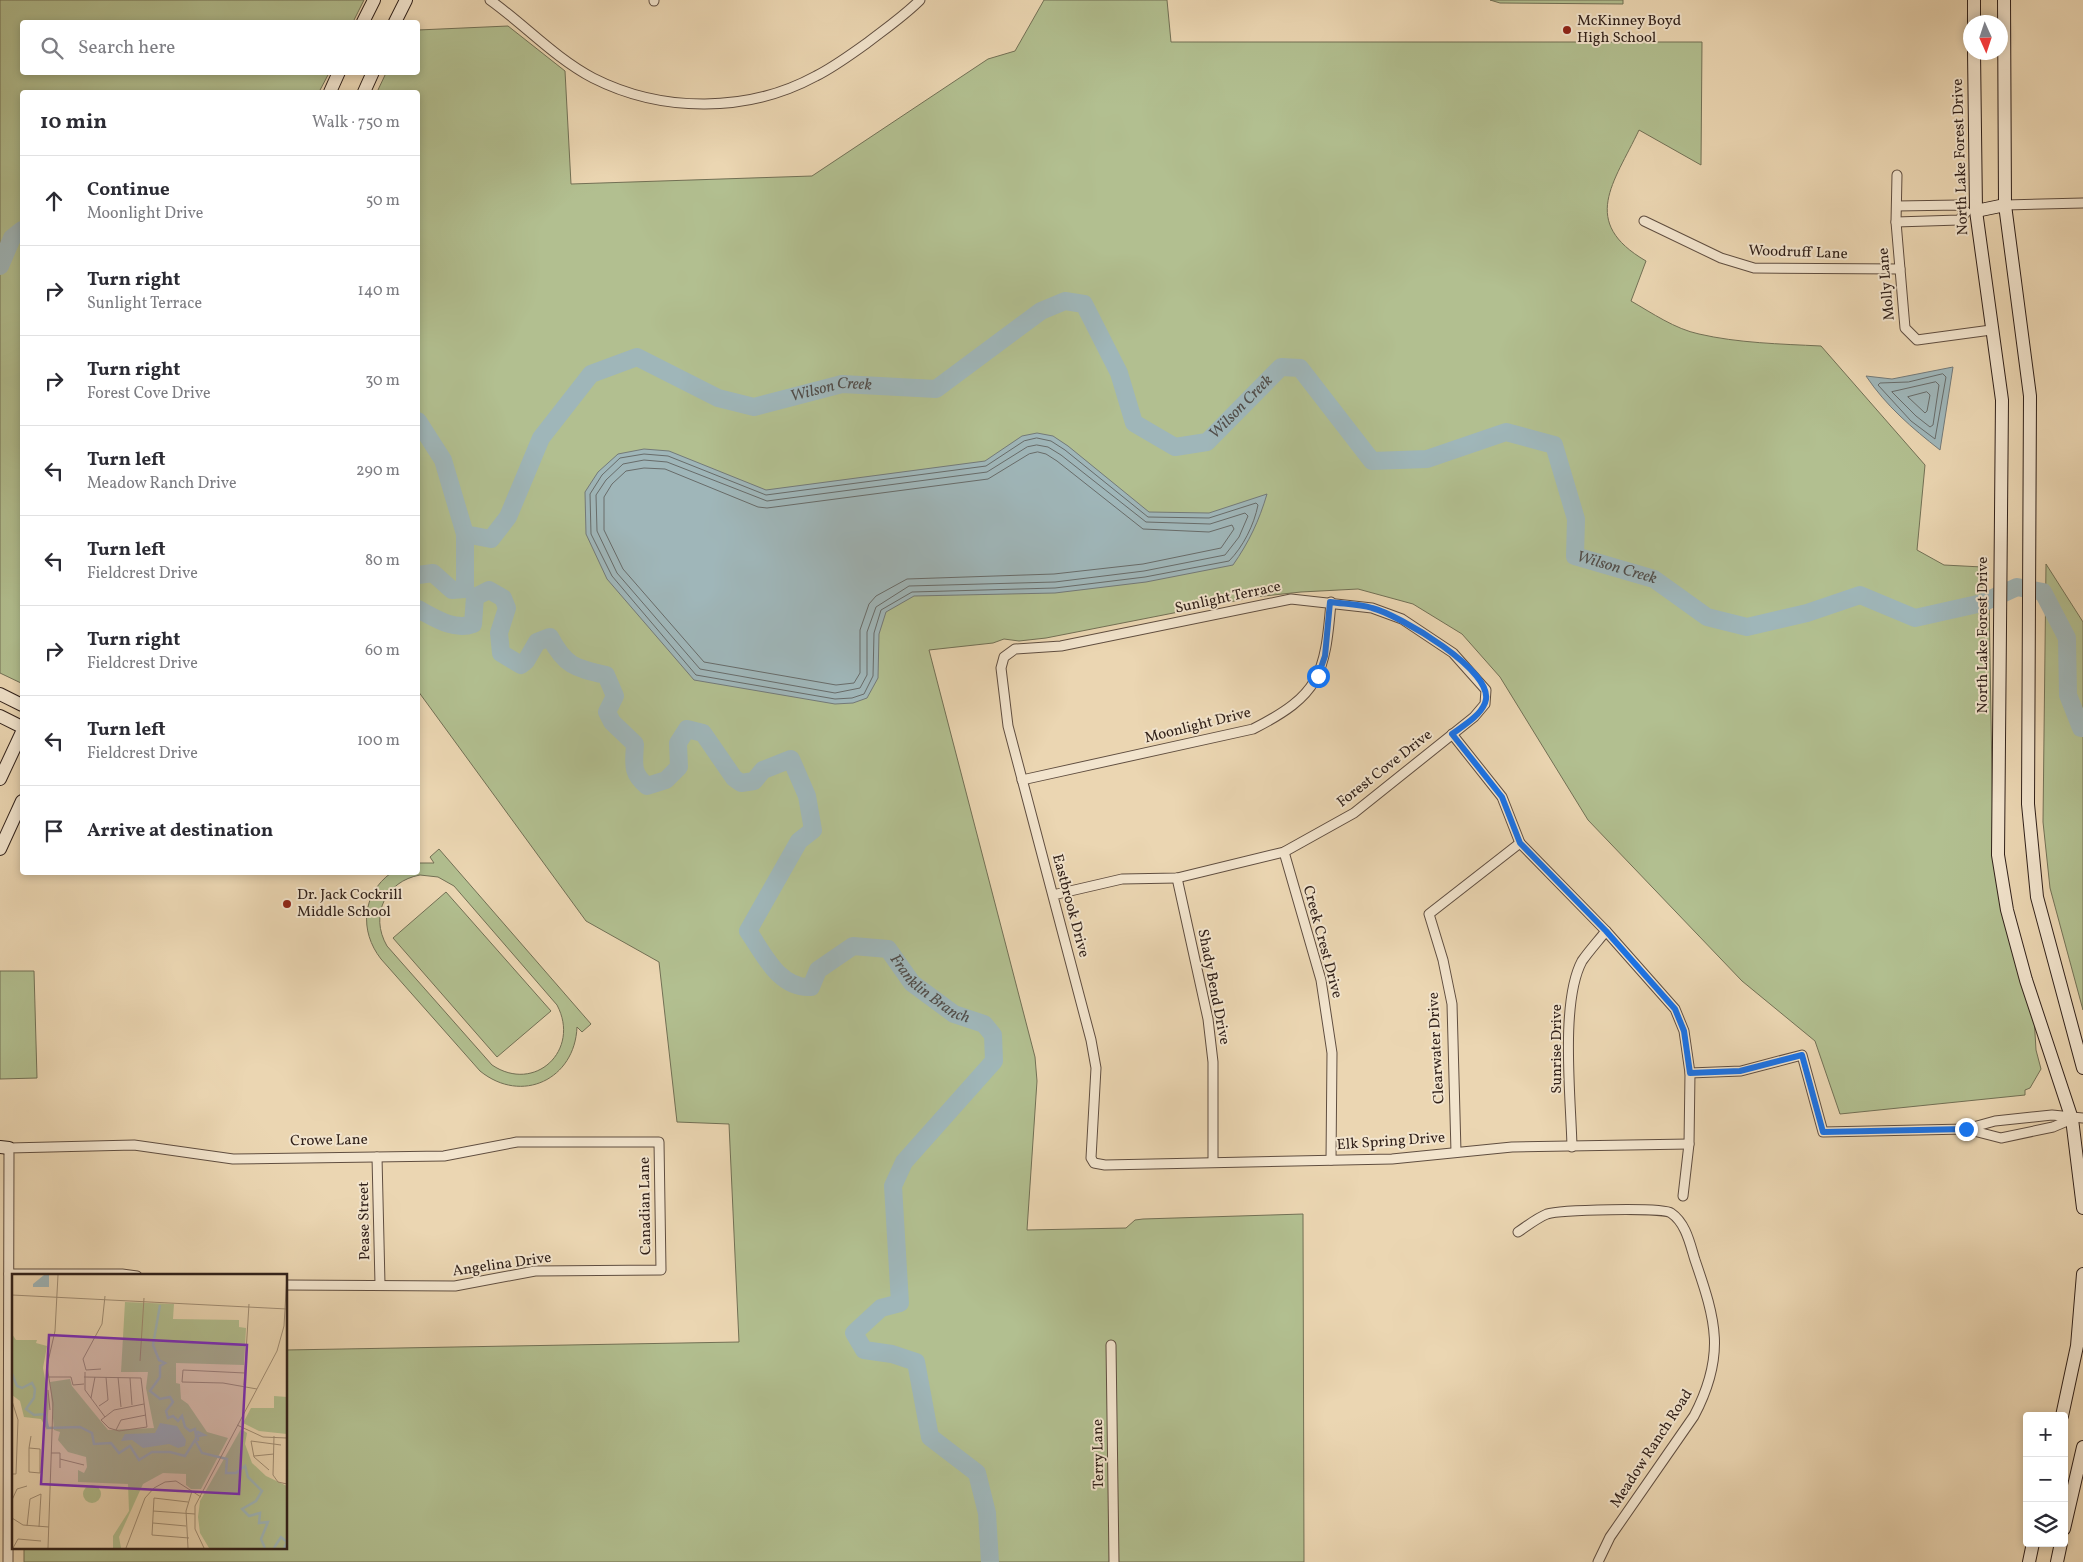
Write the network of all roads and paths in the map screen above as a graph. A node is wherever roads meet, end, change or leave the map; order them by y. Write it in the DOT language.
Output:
graph roads {
  1 [pos="374,0"];
  2 [pos="406,0"];
  3 [pos="920,0"];
  4 [pos="1974,0"];
  5 [pos="2004,0"];
  6 [pos="492,1"];
  7 [pos="1974,15"];
  8 [pos="364,20"];
  9 [pos="396,20"];
  10 [pos="1974,60"];
  11 [pos="338,75"];
  12 [pos="372,75"];
  13 [pos="331,90"];
  14 [pos="365,90"];
  15 [pos="1897,175"];
  16 [pos="2083,203"];
  17 [pos="2005,205"];
  18 [pos="1896,206"];
  19 [pos="1971,212"];
  20 [pos="1644,221"];
  21 [pos="1896,222"];
  22 [pos="1900,269"];
  23 [pos="1992,330"];
  24 [pos="1330,602"];
  25 [pos="1004,657"];
  26 [pos="0,694"];
  27 [pos="1486,697"];
  28 [pos="20,704"];
  29 [pos="0,716"];
  30 [pos="20,726"];
  31 [pos="1452,734"];
  32 [pos="20,736"];
  33 [pos="0,779"];
  34 [pos="1022,780"];
  35 [pos="20,804"];
  36 [pos="1520,843"];
  37 [pos="0,849"];
  38 [pos="1284,852"];
  39 [pos="1177,878"];
  40 [pos="1053,895"];
  41 [pos="1606,931"];
  42 [pos="2083,1068"];
  43 [pos="1690,1073"];
  44 [pos="2078,1119"];
  45 [pos="1966,1129"];
  46 [pos="659,1142"];
  47 [pos="1689,1144"];
  48 [pos="1572,1147"];
  49 [pos="5,1148"];
  50 [pos="1456,1152"];
  51 [pos="377,1157"];
  52 [pos="1331,1160"];
  53 [pos="1213,1162"];
  54 [pos="1094,1163"];
  55 [pos="1683,1196"];
  56 [pos="2083,1208"];
  57 [pos="1518,1232"];
  58 [pos="661,1270"];
  59 [pos="9,1274"];
  60 [pos="12,1274"];
  61 [pos="122,1274"];
  62 [pos="2083,1274"];
  63 [pos="380,1284"];
  64 [pos="288,1285"];
  65 [pos="1111,1345"];
  66 [pos="2063,1412"];
  67 [pos="2083,1447"];
  68 [pos="2068,1502"];
  69 [pos="2032,1547"];
  70 [pos="2060,1547"];
  71 [pos="8,1562"];
  72 [pos="1114,1562"];
  73 [pos="1598,1562"];
  74 [pos="2029,1562"];
  75 [pos="2057,1562"];
  1 -- 8 [label="main road"];
  2 -- 9 [label="main road"];
  3 -- 6 [label="street"];
  4 -- 7 [label="main road"];
  5 -- 17 [label="main road"];
  10 -- 19 [label="main road, North Lake Forest Drive"];
  11 -- 13 [label="main road"];
  12 -- 14 [label="main road"];
  15 -- 18 [label="street, Molly Lane"];
  16 -- 17 [label="street"];
  17 -- 19 [label="main road"];
  17 -- 42 [label="main road"];
  18 -- 19 [label="street"];
  18 -- 21 [label="street, Molly Lane"];
  19 -- 21 [label="street"];
  19 -- 23 [label="main road, North Lake Forest Drive"];
  20 -- 22 [label="street, Woodruff Lane"];
  21 -- 22 [label="street, Molly Lane"];
  22 -- 23 [label="street, Molly Lane"];
  23 -- 44 [label="main road, North Lake Forest Drive"];
  24 -- 25 [label="street, Sunlight Terrace"];
  24 -- 27 [label="street, Sunlight Terrace"];
  24 -- 34 [label="street, Moonlight Drive"];
  25 -- 34 [label="street, Eastbrook Drive"];
  26 -- 28 [label="main road"];
  27 -- 31 [label="street, Forest Cove Drive"];
  29 -- 30 [label="main road"];
  31 -- 36 [label="street"];
  31 -- 38 [label="street, Forest Cove Drive"];
  32 -- 33 [label="main road"];
  34 -- 40 [label="street, Eastbrook Drive"];
  35 -- 37 [label="main road"];
  36 -- 41 [label="street"];
  36 -- 50 [label="street, Clearwater Drive"];
  38 -- 39 [label="street, Forest Cove Drive"];
  38 -- 52 [label="street, Creek Crest Drive"];
  39 -- 40 [label="street, Forest Cove Drive"];
  39 -- 53 [label="street, Shady Bend Drive"];
  40 -- 54 [label="street, Eastbrook Drive"];
  41 -- 43 [label="street"];
  41 -- 48 [label="street, Sunrise Drive"];
  43 -- 45 [label="street"];
  43 -- 47 [label="street"];
  44 -- 45 [label="street"];
  44 -- 45 [label="street"];
  44 -- 56 [label="main road, North Lake Forest Drive"];
  46 -- 51 [label="street, Crowe Lane"];
  46 -- 58 [label="street, Canadian Lane"];
  47 -- 48 [label="street, Elk Spring Drive"];
  47 -- 55 [label="street"];
  48 -- 50 [label="street, Elk Spring Drive"];
  49 -- 51 [label="street, Crowe Lane"];
  49 -- 59 [label="street"];
  50 -- 52 [label="street, Elk Spring Drive"];
  51 -- 63 [label="street, Pease Street"];
  52 -- 53 [label="street, Elk Spring Drive"];
  53 -- 54 [label="street, Elk Spring Drive"];
  57 -- 73 [label="street, Meadow Ranch Road"];
  58 -- 63 [label="street, Angelina Drive"];
  59 -- 71 [label="street"];
  60 -- 61 [label="street"];
  62 -- 66 [label="main road"];
  63 -- 64 [label="street, Angelina Drive"];
  65 -- 72 [label="street, Terry Lane"];
  67 -- 68 [label="main road"];
  69 -- 74 [label="main road"];
  70 -- 75 [label="main road"];
}
